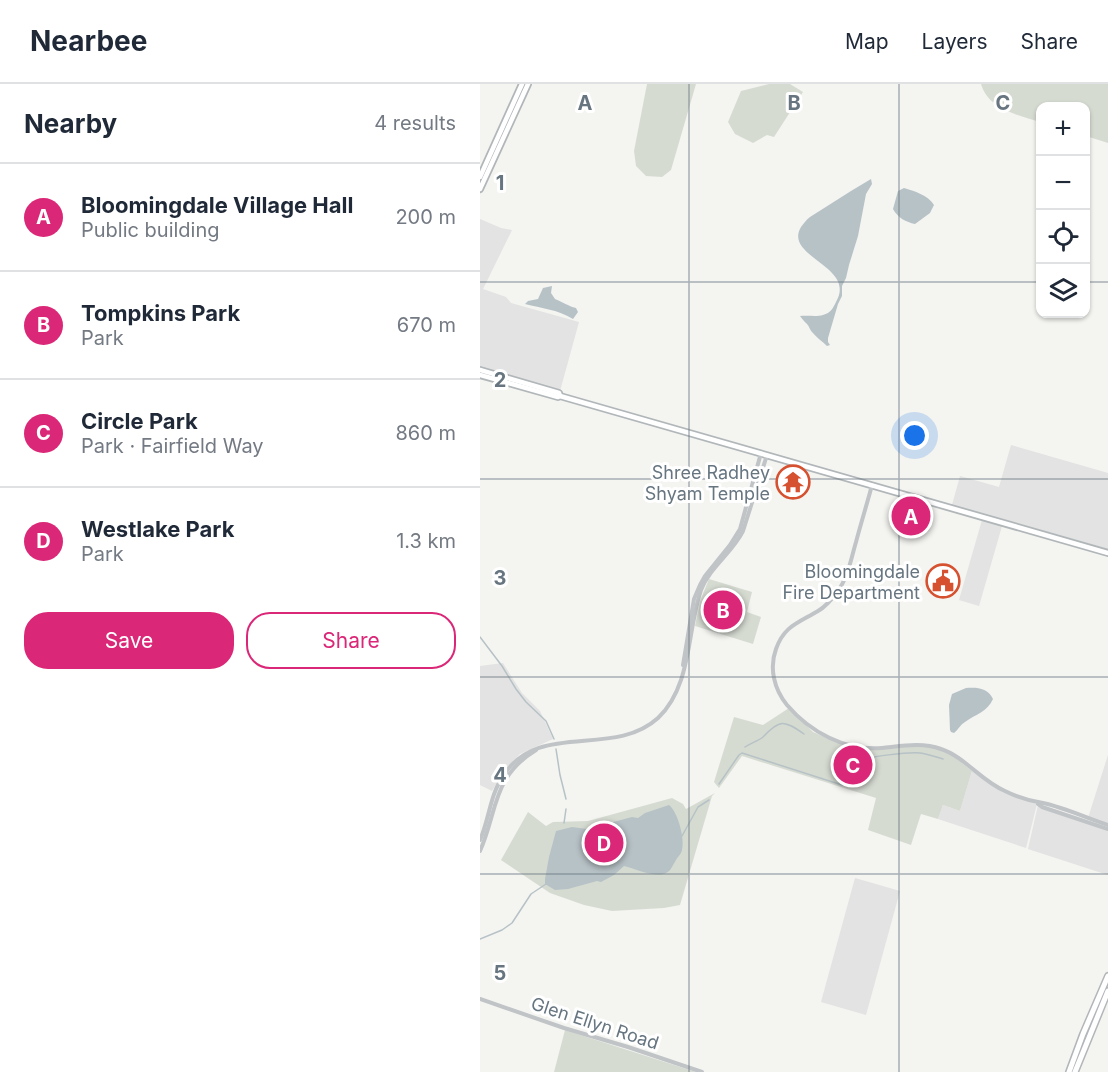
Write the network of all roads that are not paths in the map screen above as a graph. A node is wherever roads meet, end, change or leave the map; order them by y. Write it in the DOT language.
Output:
graph roads {
  1 [pos="522,84"];
  2 [pos="528,84"];
  3 [pos="521,93"];
  4 [pos="480,177"];
  5 [pos="480,189"];
  6 [pos="480,370"];
  7 [pos="480,375"];
  8 [pos="560,396"];
  9 [pos="764,454"];
  10 [pos="872,485"];
  11 [pos="1108,553"];
  12 [pos="541,747"];
  13 [pos="1108,827"];
  14 [pos="480,840"];
  15 [pos="480,851"];
  16 [pos="1108,976"];
  17 [pos="1108,991"];
  18 [pos="480,999"];
  19 [pos="702,1072"];
  20 [pos="1069,1072"];
  21 [pos="1076,1072"];
  1 -- 3 [label="main road"];
  2 -- 3 [label="main road"];
  3 -- 4 [label="main road"];
  3 -- 5 [label="main road"];
  6 -- 8 [label="main road"];
  7 -- 8 [label="main road"];
  8 -- 9 [label="main road"];
  9 -- 10 [label="main road"];
  9 -- 12 [label="street"];
  10 -- 11 [label="main road"];
  10 -- 13 [label="street"];
  12 -- 14 [label="street"];
  12 -- 15 [label="street"];
  16 -- 20 [label="main road"];
  17 -- 21 [label="main road"];
  18 -- 19 [label="street, Glen Ellyn Road"];
}
